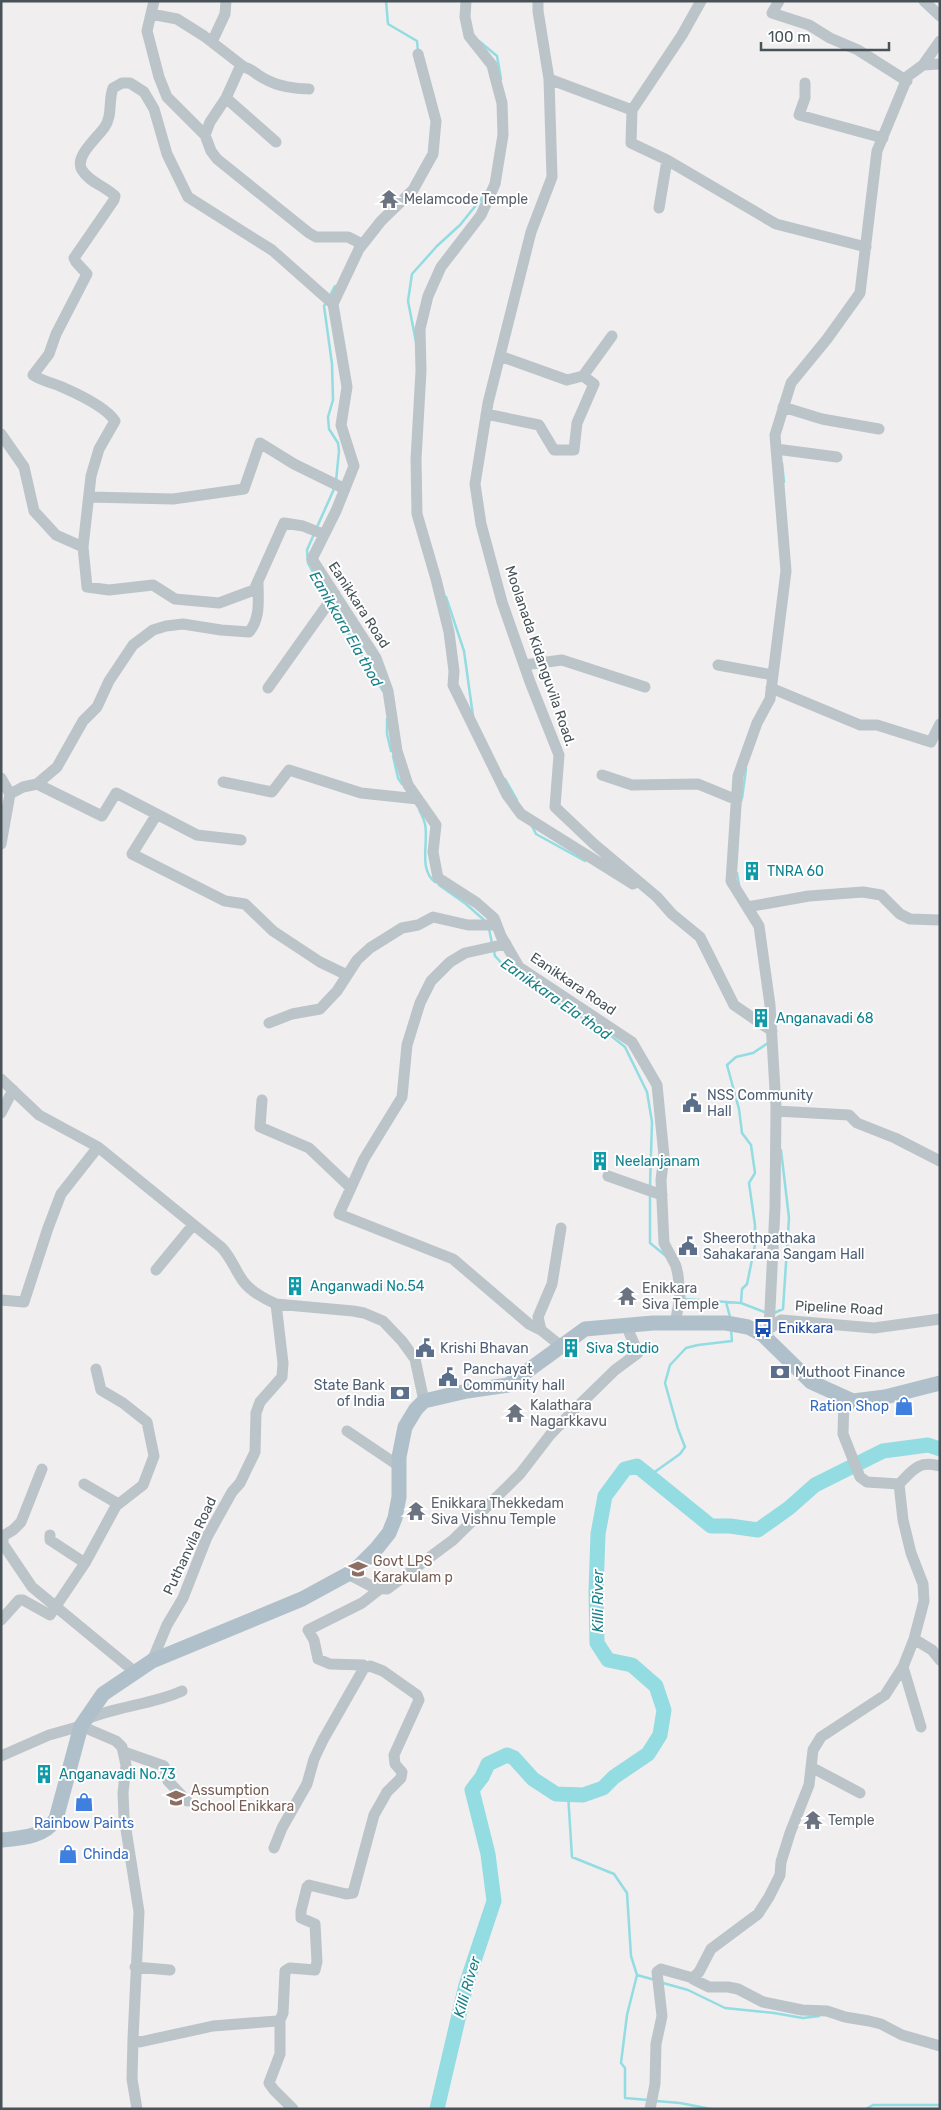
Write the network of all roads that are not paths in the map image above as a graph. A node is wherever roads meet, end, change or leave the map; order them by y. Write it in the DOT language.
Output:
graph roads {
  1 [pos="154,1"];
  2 [pos="226,1"];
  3 [pos="466,1"];
  4 [pos="538,1"];
  5 [pos="701,1"];
  6 [pos="779,1"];
  7 [pos="924,1"];
  8 [pos="151,14"];
  9 [pos="940,16"];
  10 [pos="940,41"];
  11 [pos="212,42"];
  12 [pos="418,54"];
  13 [pos="940,64"];
  14 [pos="923,65"];
  15 [pos="244,66"];
  16 [pos="549,80"];
  17 [pos="907,81"];
  18 [pos="805,83"];
  19 [pos="309,89"];
  20 [pos="226,98"];
  21 [pos="632,110"];
  22 [pos="204,136"];
  23 [pos="883,138"];
  24 [pos="276,142"];
  25 [pos="668,160"];
  26 [pos="659,208"];
  27 [pos="360,243"];
  28 [pos="866,247"];
  29 [pos="330,301"];
  30 [pos="612,336"];
  31 [pos="500,356"];
  32 [pos="583,376"];
  33 [pos="783,407"];
  34 [pos="486,414"];
  35 [pos="879,429"];
  36 [pos="1,434"];
  37 [pos="776,449"];
  38 [pos="837,457"];
  39 [pos="345,489"];
  40 [pos="89,497"];
  41 [pos="318,532"];
  42 [pos="83,547"];
  43 [pos="258,582"];
  44 [pos="334,594"];
  45 [pos="524,665"];
  46 [pos="718,665"];
  47 [pos="773,675"];
  48 [pos="645,686"];
  49 [pos="268,688"];
  50 [pos="771,688"];
  51 [pos="940,724"];
  52 [pos="602,775"];
  53 [pos="1,778"];
  54 [pos="223,782"];
  55 [pos="37,784"];
  56 [pos="10,794"];
  57 [pos="418,799"];
  58 [pos="737,800"];
  59 [pos="157,814"];
  60 [pos="241,840"];
  61 [pos="1,844"];
  62 [pos="656,897"];
  63 [pos="747,907"];
  64 [pos="940,920"];
  65 [pos="496,925"];
  66 [pos="498,946"];
  67 [pos="347,975"];
  68 [pos="269,1023"];
  69 [pos="772,1035"];
  70 [pos="1,1079"];
  71 [pos="13,1090"];
  72 [pos="262,1100"];
  73 [pos="776,1111"];
  74 [pos="1,1112"];
  75 [pos="98,1147"];
  76 [pos="940,1161"];
  77 [pos="608,1176"];
  78 [pos="351,1188"];
  79 [pos="654,1192"];
  80 [pos="193,1225"];
  81 [pos="561,1228"];
  82 [pos="156,1270"];
  83 [pos="1,1300"];
  84 [pos="276,1304"];
  85 [pos="940,1319"];
  86 [pos="768,1323"];
  87 [pos="675,1324"];
  88 [pos="626,1325"];
  89 [pos="541,1330"];
  90 [pos="561,1346"];
  91 [pos="96,1369"];
  92 [pos="940,1383"];
  93 [pos="844,1397"];
  94 [pos="424,1402"];
  95 [pos="347,1431"];
  96 [pos="398,1466"];
  97 [pos="940,1466"];
  98 [pos="42,1470"];
  99 [pos="84,1484"];
  100 [pos="898,1484"];
  101 [pos="116,1506"];
  102 [pos="50,1535"];
  103 [pos="2,1541"];
  104 [pos="85,1563"];
  105 [pos="348,1574"];
  106 [pos="380,1589"];
  107 [pos="57,1607"];
  108 [pos="1,1620"];
  109 [pos="914,1639"];
  110 [pos="940,1660"];
  111 [pos="152,1661"];
  112 [pos="903,1667"];
  113 [pos="364,1668"];
  114 [pos="135,1672"];
  115 [pos="182,1690"];
  116 [pos="83,1723"];
  117 [pos="921,1727"];
  118 [pos="124,1752"];
  119 [pos="1,1756"];
  120 [pos="811,1767"];
  121 [pos="860,1793"];
  122 [pos="188,1801"];
  123 [pos="1,1840"];
  124 [pos="274,1848"];
  125 [pos="135,1968"];
  126 [pos="170,1970"];
  127 [pos="691,1978"];
  128 [pos="280,2020"];
  129 [pos="133,2039"];
  130 [pos="940,2046"];
  131 [pos="651,2103"];
  132 [pos="137,2109"];
  133 [pos="293,2109"];
  1 -- 8 [label="street"];
  2 -- 11 [label="street"];
  3 -- 62 [label="street"];
  4 -- 16 [label="street, Moolanada Kidanguvila Road."];
  5 -- 21 [label="street"];
  6 -- 17 [label="street"];
  7 -- 9 [label="street"];
  8 -- 11 [label="street"];
  8 -- 22 [label="street"];
  10 -- 14 [label="street"];
  11 -- 15 [label="street"];
  12 -- 27 [label="street"];
  13 -- 14 [label="street"];
  14 -- 17 [label="street"];
  15 -- 19 [label="street"];
  15 -- 20 [label="street"];
  16 -- 21 [label="street"];
  16 -- 31 [label="street, Moolanada Kidanguvila Road."];
  17 -- 23 [label="street"];
  18 -- 23 [label="street"];
  20 -- 22 [label="street"];
  20 -- 24 [label="street"];
  21 -- 25 [label="street"];
  22 -- 27 [label="street"];
  23 -- 28 [label="street"];
  25 -- 26 [label="street"];
  25 -- 28 [label="street"];
  27 -- 29 [label="street"];
  28 -- 33 [label="street"];
  29 -- 39 [label="street, Eanikkara Road"];
  29 -- 40 [label="street"];
  30 -- 32 [label="street"];
  31 -- 32 [label="street"];
  31 -- 34 [label="street, Moolanada Kidanguvila Road."];
  32 -- 34 [label="street"];
  33 -- 35 [label="street"];
  33 -- 37 [label="street"];
  34 -- 45 [label="street, Moolanada Kidanguvila Road."];
  36 -- 42 [label="street"];
  37 -- 38 [label="street"];
  37 -- 47 [label="street"];
  39 -- 40 [label="street"];
  39 -- 41 [label="street, Eanikkara Road"];
  40 -- 42 [label="street"];
  41 -- 43 [label="street"];
  41 -- 44 [label="street, Eanikkara Road"];
  42 -- 43 [label="street"];
  43 -- 55 [label="street"];
  44 -- 49 [label="street"];
  44 -- 57 [label="street, Eanikkara Road"];
  45 -- 48 [label="street"];
  45 -- 62 [label="street, Moolanada Kidanguvila Road."];
  46 -- 47 [label="street"];
  47 -- 50 [label="street"];
  50 -- 51 [label="street"];
  50 -- 58 [label="street"];
  52 -- 58 [label="street"];
  53 -- 56 [label="street"];
  54 -- 57 [label="street"];
  55 -- 56 [label="street"];
  55 -- 59 [label="street"];
  56 -- 61 [label="street"];
  57 -- 65 [label="street, Eanikkara Road"];
  58 -- 63 [label="street"];
  59 -- 60 [label="street"];
  59 -- 67 [label="street"];
  62 -- 69 [label="street, Moolanada Kidanguvila Road."];
  63 -- 64 [label="street"];
  63 -- 69 [label="street"];
  65 -- 66 [label="street, Eanikkara Road"];
  65 -- 67 [label="street"];
  66 -- 78 [label="street"];
  66 -- 79 [label="street, Eanikkara Road"];
  67 -- 68 [label="street"];
  69 -- 73 [label="street"];
  70 -- 71 [label="street"];
  71 -- 74 [label="street"];
  71 -- 75 [label="street"];
  72 -- 78 [label="street"];
  73 -- 76 [label="street"];
  73 -- 86 [label="street"];
  75 -- 80 [label="street"];
  75 -- 83 [label="street"];
  77 -- 79 [label="street"];
  78 -- 89 [label="street"];
  79 -- 87 [label="street, Eanikkara Road"];
  80 -- 82 [label="street"];
  80 -- 84 [label="street"];
  81 -- 89 [label="street"];
  84 -- 94 [label="street"];
  84 -- 111 [label="street, Puthanvila Road"];
  85 -- 86 [label="street, Pipeline Road"];
  86 -- 87 [label="main road"];
  86 -- 93 [label="main road"];
  87 -- 88 [label="main road"];
  88 -- 90 [label="main road"];
  88 -- 106 [label="street"];
  89 -- 90 [label="street"];
  90 -- 94 [label="main road"];
  91 -- 101 [label="street"];
  92 -- 93 [label="main road"];
  93 -- 100 [label="street"];
  94 -- 96 [label="main road"];
  95 -- 96 [label="street"];
  96 -- 105 [label="main road"];
  97 -- 100 [label="street"];
  98 -- 103 [label="street"];
  99 -- 101 [label="street"];
  100 -- 109 [label="street"];
  101 -- 104 [label="street"];
  102 -- 104 [label="street"];
  103 -- 107 [label="street"];
  104 -- 107 [label="street"];
  105 -- 106 [label="street"];
  105 -- 111 [label="main road"];
  106 -- 113 [label="street"];
  107 -- 108 [label="street"];
  107 -- 114 [label="street"];
  109 -- 110 [label="street"];
  109 -- 112 [label="street"];
  111 -- 114 [label="main road"];
  112 -- 117 [label="street"];
  112 -- 120 [label="street"];
  113 -- 124 [label="street"];
  113 -- 128 [label="street"];
  114 -- 116 [label="main road"];
  115 -- 116 [label="street"];
  116 -- 118 [label="street"];
  116 -- 119 [label="street"];
  116 -- 123 [label="main road"];
  118 -- 122 [label="street"];
  118 -- 125 [label="street"];
  120 -- 121 [label="street"];
  120 -- 127 [label="street"];
  125 -- 126 [label="street"];
  125 -- 129 [label="street"];
  127 -- 130 [label="street"];
  127 -- 131 [label="street"];
  128 -- 129 [label="street"];
  128 -- 133 [label="street"];
  129 -- 132 [label="street"];
}
